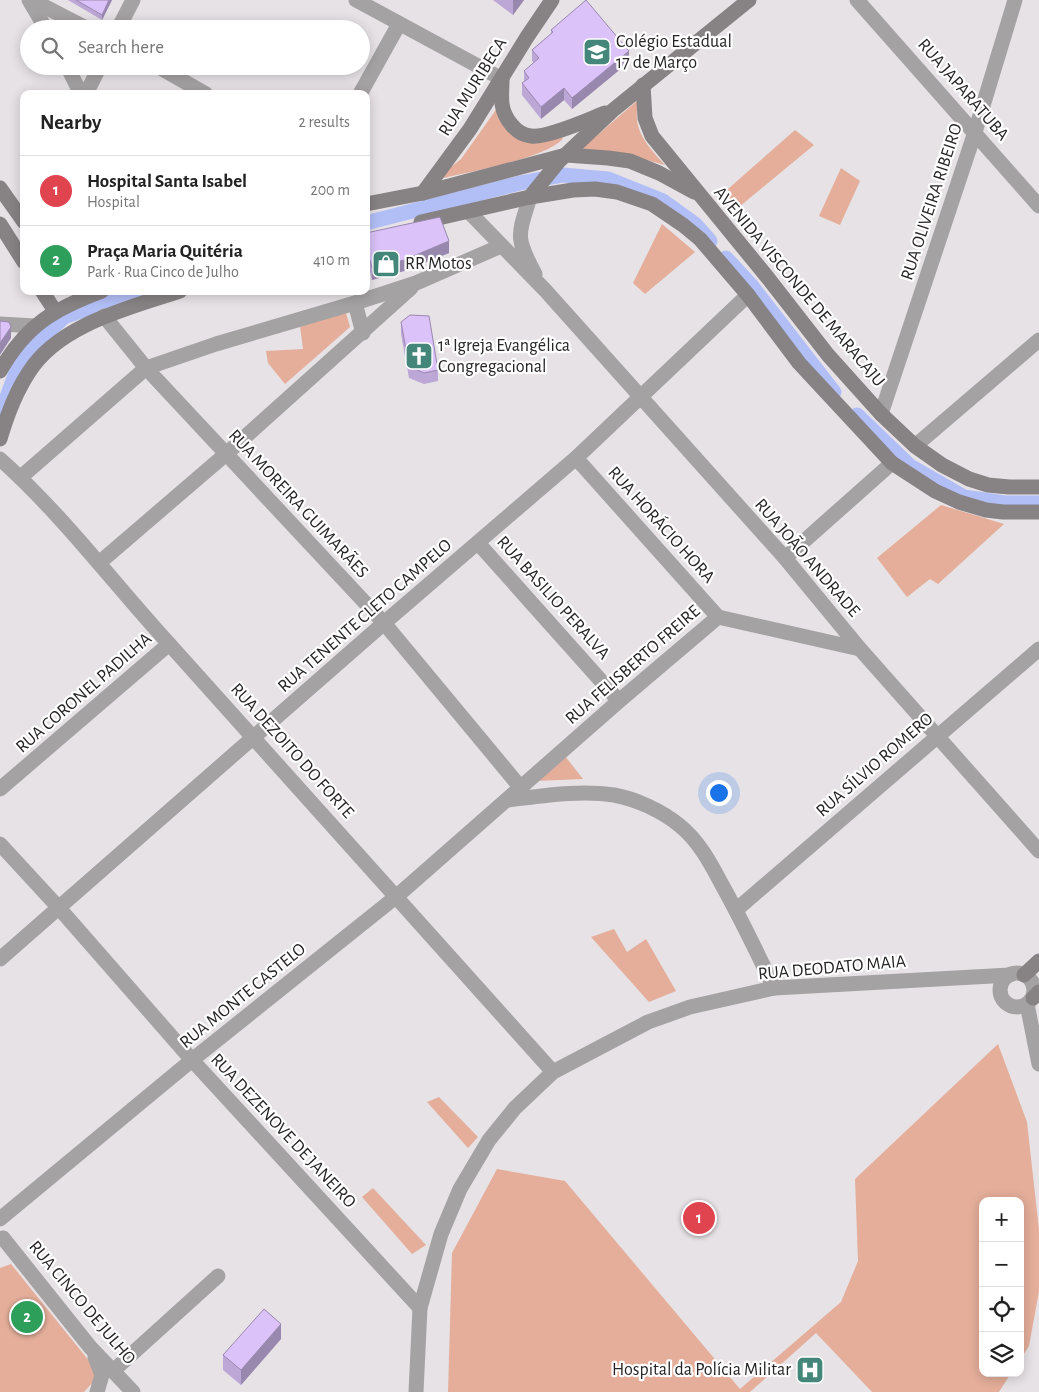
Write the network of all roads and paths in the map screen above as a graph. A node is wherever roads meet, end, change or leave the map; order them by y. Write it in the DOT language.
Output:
graph roads {
  1 [pos="30,0"];
  2 [pos="133,0"];
  3 [pos="356,0"];
  4 [pos="552,0"];
  5 [pos="749,0"];
  6 [pos="857,0"];
  7 [pos="1015,0"];
  8 [pos="41,20"];
  9 [pos="70,20"];
  10 [pos="123,20"];
  11 [pos="399,24"];
  12 [pos="72,75"];
  13 [pos="96,75"];
  14 [pos="173,75"];
  15 [pos="502,79"];
  16 [pos="642,85"];
  17 [pos="79,90"];
  18 [pos="88,90"];
  19 [pos="199,90"];
  20 [pos="362,90"];
  21 [pos="612,111"];
  22 [pos="974,132"];
  23 [pos="562,158"];
  24 [pos="0,188"];
  25 [pos="535,192"];
  26 [pos="423,193"];
  27 [pos="700,195"];
  28 [pos="370,202"];
  29 [pos="1039,206"];
  30 [pos="469,212"];
  31 [pos="20,216"];
  32 [pos="0,224"];
  33 [pos="404,226"];
  34 [pos="501,246"];
  35 [pos="20,256"];
  36 [pos="416,284"];
  37 [pos="545,290"];
  38 [pos="45,295"];
  39 [pos="168,295"];
  40 [pos="748,295"];
  41 [pos="76,296"];
  42 [pos="355,304"];
  43 [pos="55,311"];
  44 [pos="104,316"];
  45 [pos="0,324"];
  46 [pos="35,326"];
  47 [pos="363,333"];
  48 [pos="1039,340"];
  49 [pos="146,368"];
  50 [pos="0,371"];
  51 [pos="642,398"];
  52 [pos="881,414"];
  53 [pos="0,438"];
  54 [pos="915,446"];
  55 [pos="226,454"];
  56 [pos="576,458"];
  57 [pos="0,459"];
  58 [pos="892,463"];
  59 [pos="21,477"];
  60 [pos="1039,487"];
  61 [pos="1039,512"];
  62 [pos="478,543"];
  63 [pos="785,558"];
  64 [pos="99,563"];
  65 [pos="718,617"];
  66 [pos="384,623"];
  67 [pos="169,644"];
  68 [pos="860,649"];
  69 [pos="1039,649"];
  70 [pos="619,701"];
  71 [pos="937,736"];
  72 [pos="254,737"];
  73 [pos="521,788"];
  74 [pos="0,789"];
  75 [pos="508,800"];
  76 [pos="0,844"];
  77 [pos="1039,852"];
  78 [pos="397,896"];
  79 [pos="59,908"];
  80 [pos="736,910"];
  81 [pos="0,959"];
  82 [pos="1039,961"];
  83 [pos="1017,975"];
  84 [pos="774,988"];
  85 [pos="1033,998"];
  86 [pos="192,1060"];
  87 [pos="1039,1064"];
  88 [pos="553,1072"];
  89 [pos="0,1219"];
  90 [pos="1,1239"];
  91 [pos="218,1276"];
  92 [pos="420,1308"];
  93 [pos="90,1347"];
  94 [pos="113,1371"];
  95 [pos="97,1392"];
  96 [pos="133,1392"];
  97 [pos="416,1392"];
  1 -- 8 [label="street"];
  1 -- 9 [label="street"];
  2 -- 10 [label="street"];
  3 -- 11 [label="street"];
  4 -- 15 [label="main road, RUA MURIBECA"];
  5 -- 16 [label="main road"];
  6 -- 22 [label="street, RUA JAPARATUBA"];
  7 -- 22 [label="street, RUA OLIVEIRA RIBEIRO"];
  11 -- 15 [label="street"];
  11 -- 20 [label="street"];
  12 -- 17 [label="street"];
  13 -- 18 [label="street"];
  14 -- 19 [label="street"];
  15 -- 21 [label="main road"];
  15 -- 26 [label="main road, RUA MURIBECA"];
  16 -- 21 [label="main road"];
  16 -- 27 [label="main road"];
  21 -- 23 [label="main road"];
  22 -- 29 [label="street, RUA JAPARATUBA"];
  22 -- 52 [label="street, RUA OLIVEIRA RIBEIRO"];
  23 -- 25 [label="main road"];
  23 -- 26 [label="main road, AVENIDA VISCONDE DE MARACAJU"];
  23 -- 27 [label="main road, AVENIDA VISCONDE DE MARACAJU"];
  24 -- 31 [label="main road"];
  25 -- 30 [label="main road"];
  25 -- 37 [label="street, RUA JOÃO ANDRADE"];
  25 -- 40 [label="main road"];
  26 -- 28 [label="main road, AVENIDA VISCONDE DE MARACAJU"];
  27 -- 52 [label="main road, AVENIDA VISCONDE DE MARACAJU"];
  30 -- 33 [label="main road"];
  30 -- 34 [label="street, RUA JOÃO ANDRADE"];
  32 -- 35 [label="main road"];
  34 -- 36 [label="street"];
  34 -- 37 [label="street, RUA JOÃO ANDRADE"];
  36 -- 42 [label="street"];
  36 -- 47 [label="street"];
  37 -- 51 [label="street, RUA JOÃO ANDRADE"];
  38 -- 43 [label="main road"];
  39 -- 44 [label="main road"];
  40 -- 51 [label="street, RUA TENENTE CLETO CAMPELO"];
  40 -- 58 [label="main road"];
  41 -- 43 [label="main road"];
  42 -- 47 [label="street"];
  42 -- 49 [label="street"];
  43 -- 46 [label="main road"];
  44 -- 49 [label="street, RUA MOREIRA GUIMARÃES"];
  44 -- 53 [label="main road"];
  45 -- 46 [label="street"];
  46 -- 50 [label="main road"];
  47 -- 55 [label="street"];
  48 -- 54 [label="street"];
  49 -- 55 [label="street, RUA MOREIRA GUIMARÃES"];
  49 -- 59 [label="street"];
  51 -- 56 [label="street, RUA TENENTE CLETO CAMPELO"];
  51 -- 63 [label="street, RUA JOÃO ANDRADE"];
  52 -- 54 [label="main road, AVENIDA VISCONDE DE MARACAJU"];
  54 -- 60 [label="main road, AVENIDA VISCONDE DE MARACAJU"];
  55 -- 64 [label="street"];
  55 -- 66 [label="street, RUA MOREIRA GUIMARÃES"];
  56 -- 62 [label="street, RUA TENENTE CLETO CAMPELO"];
  56 -- 65 [label="street, RUA HORÁCIO HORA"];
  57 -- 59 [label="street, RUA DEZOITO DO FORTE"];
  58 -- 61 [label="main road"];
  58 -- 63 [label="street"];
  59 -- 64 [label="street, RUA DEZOITO DO FORTE"];
  62 -- 66 [label="street, RUA TENENTE CLETO CAMPELO"];
  62 -- 70 [label="street, RUA BASILIO PERALVA"];
  63 -- 68 [label="street, RUA JOÃO ANDRADE"];
  64 -- 67 [label="street, RUA DEZOITO DO FORTE"];
  65 -- 68 [label="street, RUA FELISBERTO FREIRE"];
  65 -- 70 [label="street, RUA FELISBERTO FREIRE"];
  66 -- 72 [label="street, RUA TENENTE CLETO CAMPELO"];
  66 -- 73 [label="street, RUA MOREIRA GUIMARÃES"];
  67 -- 72 [label="street, RUA DEZOITO DO FORTE"];
  67 -- 74 [label="street, RUA CORONEL PADILHA"];
  68 -- 71 [label="street, RUA JOÃO ANDRADE"];
  69 -- 71 [label="street, RUA SÍLVIO ROMERO"];
  70 -- 73 [label="street, RUA FELISBERTO FREIRE"];
  71 -- 77 [label="street, RUA JOÃO ANDRADE"];
  71 -- 80 [label="street, RUA SÍLVIO ROMERO"];
  72 -- 78 [label="street, RUA DEZOITO DO FORTE"];
  72 -- 79 [label="street, RUA TENENTE CLETO CAMPELO"];
  73 -- 75 [label="street, RUA FELISBERTO FREIRE"];
  75 -- 78 [label="street, RUA MONTE CASTELO"];
  75 -- 80 [label="street"];
  76 -- 79 [label="street, RUA DEZENOVE DE JANEIRO"];
  78 -- 86 [label="street, RUA MONTE CASTELO"];
  78 -- 88 [label="street, RUA DEZOITO DO FORTE"];
  79 -- 81 [label="street, RUA TENENTE CLETO CAMPELO"];
  79 -- 86 [label="street, RUA DEZENOVE DE JANEIRO"];
  80 -- 84 [label="street"];
  82 -- 83 [label="main road"];
  83 -- 84 [label="street, RUA DEODATO MAIA"];
  83 -- 85 [label="street"];
  83 -- 85 [label="street"];
  84 -- 88 [label="street, RUA DEODATO MAIA"];
  85 -- 87 [label="street"];
  86 -- 89 [label="street, RUA MONTE CASTELO"];
  86 -- 92 [label="street, RUA DEZENOVE DE JANEIRO"];
  88 -- 92 [label="street, RUA DEODATO MAIA"];
  90 -- 93 [label="street, RUA CINCO DE JULHO"];
  91 -- 94 [label="street"];
  92 -- 97 [label="street, RUA DEODATO MAIA"];
  93 -- 94 [label="street, RUA CINCO DE JULHO"];
  93 -- 95 [label="street"];
  94 -- 96 [label="street, RUA CINCO DE JULHO"];
}
